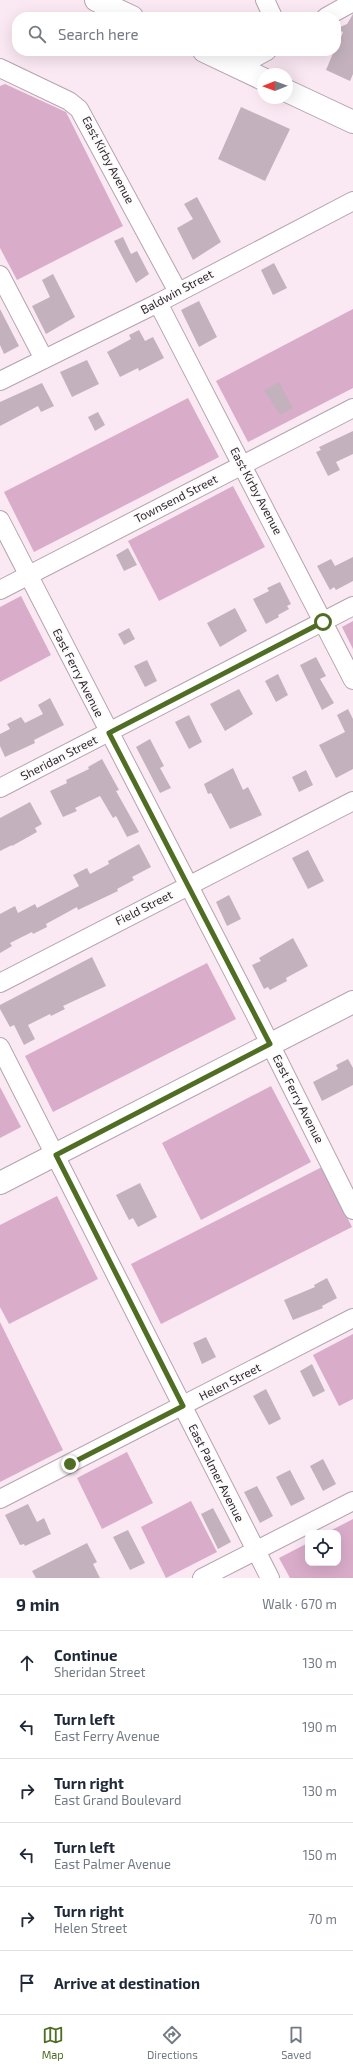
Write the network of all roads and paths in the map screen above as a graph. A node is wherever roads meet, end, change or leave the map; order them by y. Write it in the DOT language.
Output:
graph roads {
  1 [pos="96,0"];
  2 [pos="265,0"];
  3 [pos="353,2"];
  4 [pos="121,12"];
  5 [pos="271,12"];
  6 [pos="335,12"];
  7 [pos="215,56"];
  8 [pos="258,56"];
  9 [pos="238,67"];
  10 [pos="0,68"];
  11 [pos="257,76"];
  12 [pos="293,93"];
  13 [pos="353,122"];
  14 [pos="351,208"];
  15 [pos="0,275"];
  16 [pos="178,292"];
  17 [pos="158,303"];
  18 [pos="44,359"];
  19 [pos="0,381"];
  20 [pos="353,408"];
  21 [pos="242,465"];
  22 [pos="0,520"];
  23 [pos="28,576"];
  24 [pos="0,590"];
  25 [pos="353,606"];
  26 [pos="323,622"];
  27 [pos="353,680"];
  28 [pos="109,733"];
  29 [pos="0,788"];
  30 [pos="353,801"];
  31 [pos="188,886"];
  32 [pos="0,983"];
  33 [pos="353,1002"];
  34 [pos="270,1044"];
  35 [pos="0,1047"];
  36 [pos="56,1155"];
  37 [pos="0,1183"];
  38 [pos="353,1210"];
  39 [pos="353,1318"];
  40 [pos="183,1406"];
  41 [pos="0,1499"];
  42 [pos="353,1500"];
  43 [pos="256,1550"];
  44 [pos="202,1578"];
  45 [pos="270,1578"];
  1 -- 4 [label="main road"];
  2 -- 5 [label="street"];
  3 -- 6 [label="street"];
  7 -- 9 [label="main road"];
  8 -- 9 [label="street"];
  9 -- 11 [label="main road"];
  10 -- 16 [label="street, East Kirby Avenue"];
  12 -- 13 [label="main road"];
  14 -- 16 [label="street, Baldwin Street"];
  15 -- 18 [label="street"];
  16 -- 17 [label="street, Baldwin Street"];
  17 -- 18 [label="street, Baldwin Street"];
  17 -- 21 [label="street, East Kirby Avenue"];
  18 -- 19 [label="street, Baldwin Street"];
  20 -- 21 [label="street, Townsend Street"];
  21 -- 23 [label="street, Townsend Street"];
  21 -- 26 [label="street, East Kirby Avenue"];
  22 -- 23 [label="street, East Ferry Avenue"];
  23 -- 24 [label="street, Townsend Street"];
  23 -- 28 [label="street, East Ferry Avenue"];
  25 -- 26 [label="street, Sheridan Street"];
  26 -- 27 [label="street, East Kirby Avenue"];
  26 -- 28 [label="street, Sheridan Street"];
  28 -- 29 [label="street, Sheridan Street"];
  28 -- 31 [label="street, East Ferry Avenue"];
  30 -- 31 [label="street, Field Street"];
  31 -- 32 [label="street, Field Street"];
  31 -- 34 [label="street, East Ferry Avenue"];
  33 -- 34 [label="main road"];
  34 -- 36 [label="main road"];
  34 -- 38 [label="street, East Ferry Avenue"];
  35 -- 36 [label="street, East Palmer Avenue"];
  36 -- 37 [label="main road"];
  36 -- 40 [label="street, East Palmer Avenue"];
  39 -- 40 [label="street, Helen Street"];
  40 -- 41 [label="street, Helen Street"];
  40 -- 43 [label="street, East Palmer Avenue"];
  42 -- 43 [label="street"];
  43 -- 44 [label="street"];
  43 -- 45 [label="street, East Palmer Avenue"];
}
